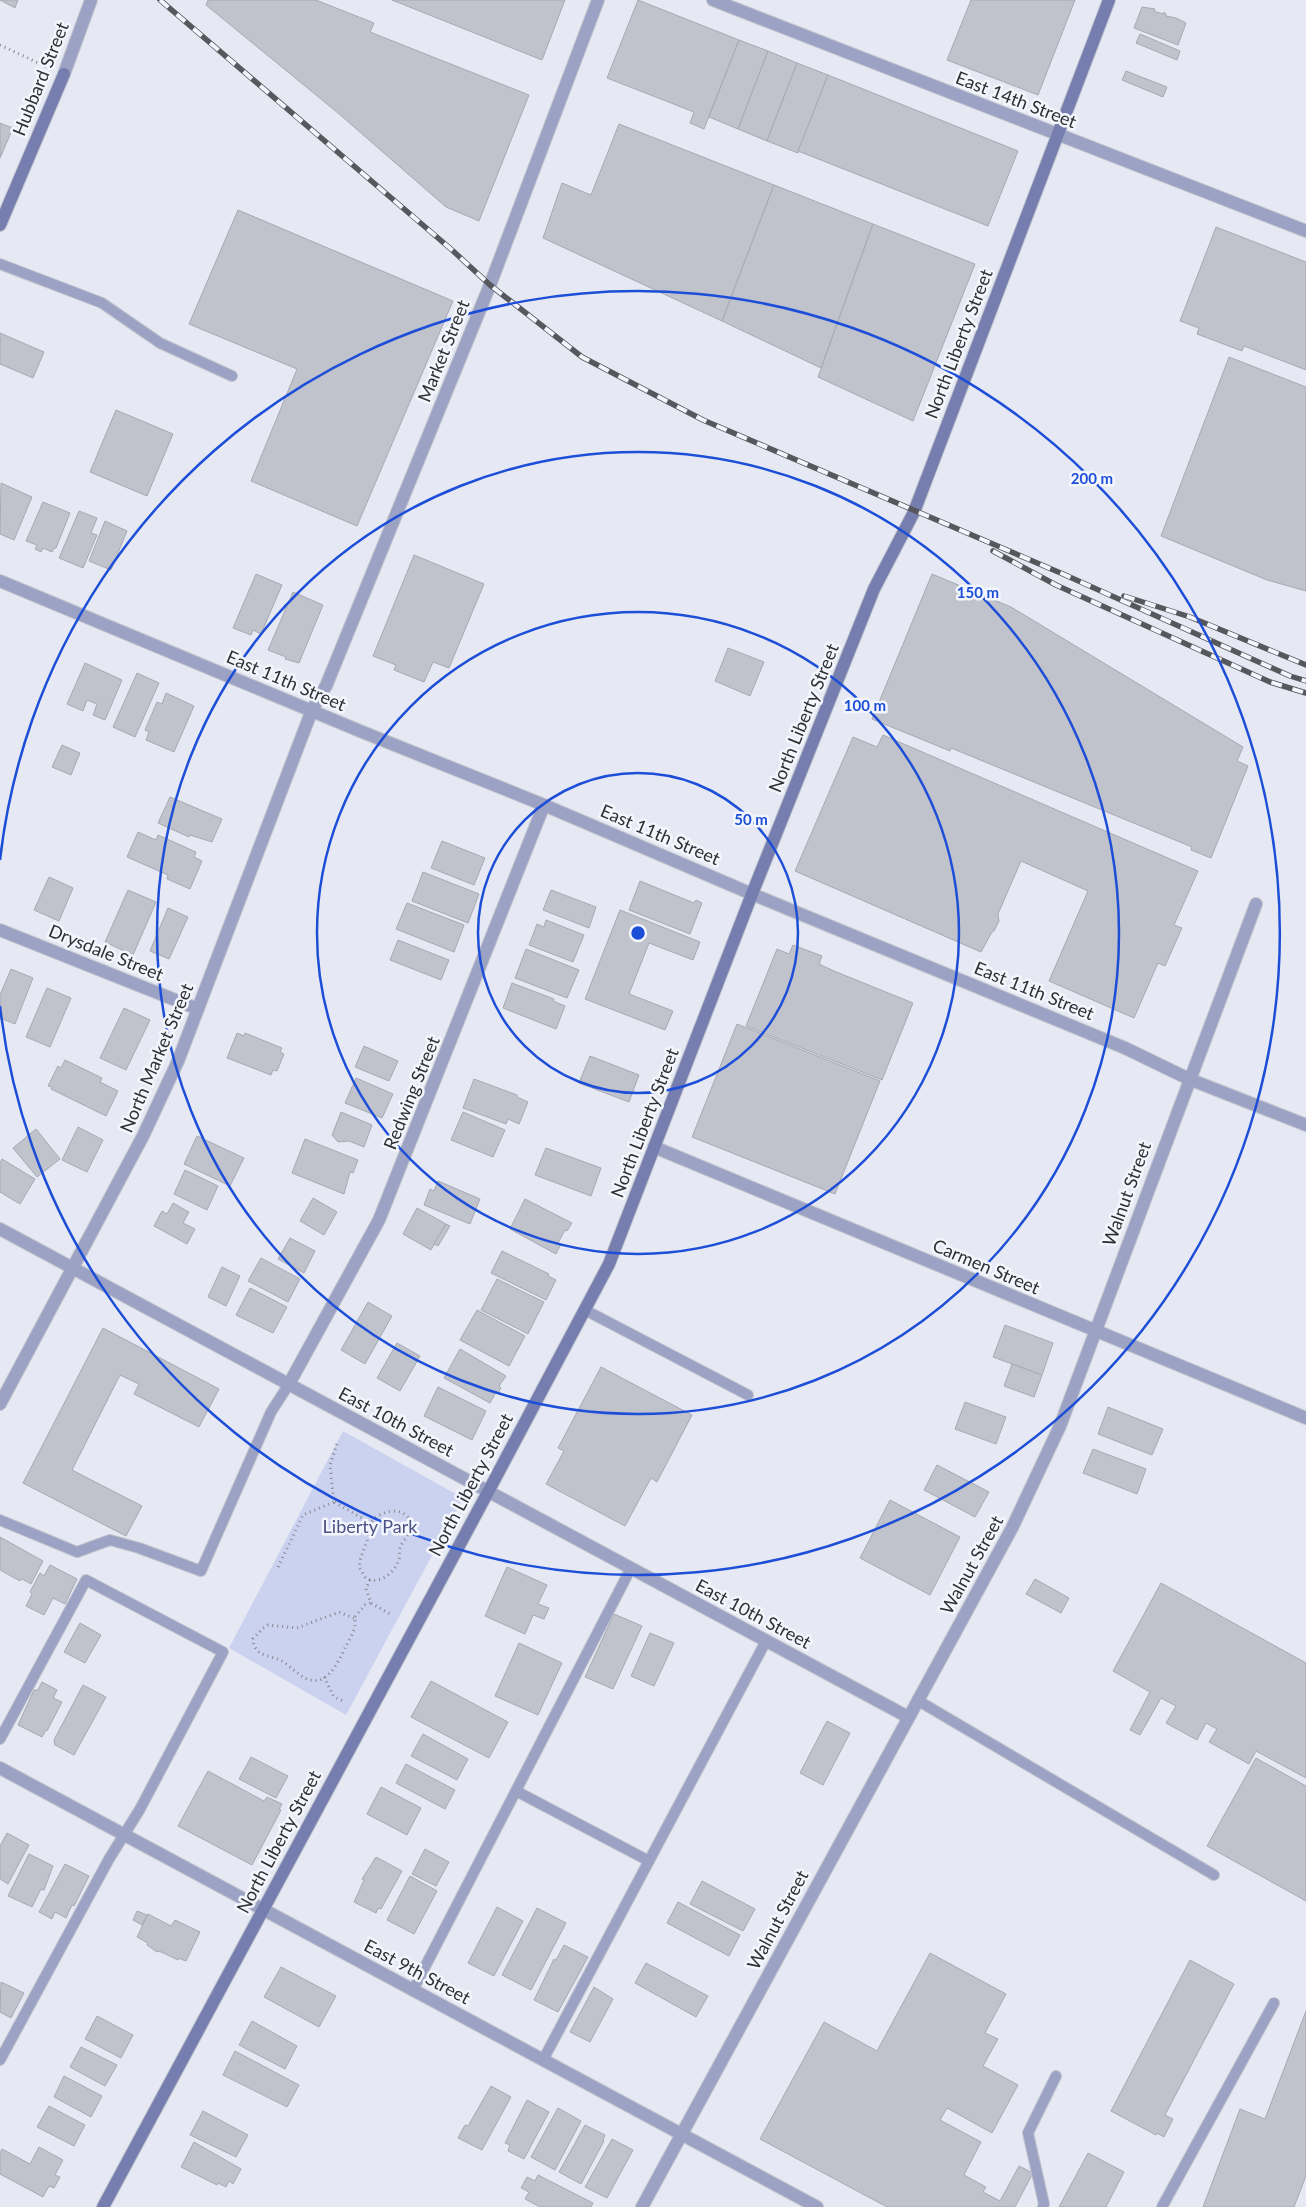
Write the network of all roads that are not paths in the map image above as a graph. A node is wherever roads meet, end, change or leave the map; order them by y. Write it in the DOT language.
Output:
graph roads {
  1 [pos="91,0"];
  2 [pos="598,0"];
  3 [pos="713,0"];
  4 [pos="1109,0"];
  5 [pos="1057,135"];
  6 [pos="0,225"];
  7 [pos="1306,231"];
  8 [pos="0,264"];
  9 [pos="232,376"];
  10 [pos="0,581"];
  11 [pos="312,710"];
  12 [pos="544,805"];
  13 [pos="752,894"];
  14 [pos="1256,904"];
  15 [pos="0,930"];
  16 [pos="198,1009"];
  17 [pos="1189,1079"];
  18 [pos="1306,1125"];
  19 [pos="654,1147"];
  20 [pos="0,1229"];
  21 [pos="72,1268"];
  22 [pos="585,1310"];
  23 [pos="1095,1331"];
  24 [pos="289,1384"];
  25 [pos="748,1395"];
  26 [pos="0,1404"];
  27 [pos="1306,1418"];
  28 [pos="488,1492"];
  29 [pos="0,1520"];
  30 [pos="631,1568"];
  31 [pos="766,1641"];
  32 [pos="917,1700"];
  33 [pos="908,1717"];
  34 [pos="0,1739"];
  35 [pos="0,1768"];
  36 [pos="516,1791"];
  37 [pos="123,1834"];
  38 [pos="649,1861"];
  39 [pos="1214,1875"];
  40 [pos="262,1909"];
  41 [pos="413,1990"];
  42 [pos="1274,2003"];
  43 [pos="0,2060"];
  44 [pos="543,2060"];
  45 [pos="1056,2076"];
  46 [pos="682,2134"];
  47 [pos="1165,2205"];
  48 [pos="103,2207"];
  49 [pos="642,2207"];
  50 [pos="817,2207"];
  51 [pos="1043,2207"];
  1 -- 6 [label="street, Hubbard Street"];
  2 -- 11 [label="street, Market Street"];
  3 -- 5 [label="street, East 14th Street"];
  4 -- 5 [label="street, North Liberty Street"];
  5 -- 7 [label="street, East 14th Street"];
  5 -- 13 [label="street, North Liberty Street"];
  8 -- 9 [label="lane"];
  10 -- 11 [label="street, East 11th Street"];
  11 -- 12 [label="street, East 11th Street"];
  11 -- 16 [label="street, North Market Street"];
  12 -- 13 [label="street, East 11th Street"];
  12 -- 24 [label="street, Redwing Street"];
  13 -- 17 [label="street, East 11th Street"];
  13 -- 19 [label="street, North Liberty Street"];
  14 -- 17 [label="street, Walnut Street"];
  15 -- 16 [label="street, Drysdale Street"];
  16 -- 21 [label="street, North Market Street"];
  17 -- 18 [label="street, East 11th Street"];
  17 -- 23 [label="street, Walnut Street"];
  19 -- 22 [label="street, North Liberty Street"];
  19 -- 23 [label="street, Carmen Street"];
  20 -- 21 [label="street, East 10th Street"];
  21 -- 24 [label="street, East 10th Street"];
  21 -- 26 [label="street, North Market Street"];
  22 -- 25 [label="lane"];
  22 -- 28 [label="street, North Liberty Street"];
  23 -- 27 [label="street, Carmen Street"];
  23 -- 32 [label="street, Walnut Street"];
  24 -- 28 [label="street, East 10th Street"];
  24 -- 29 [label="lane"];
  28 -- 30 [label="street, East 10th Street"];
  28 -- 40 [label="street, North Liberty Street"];
  30 -- 31 [label="street, East 10th Street"];
  30 -- 36 [label="lane"];
  31 -- 33 [label="street, East 10th Street"];
  31 -- 38 [label="lane"];
  32 -- 33 [label="street, Walnut Street"];
  32 -- 39 [label="lane"];
  33 -- 46 [label="street, Walnut Street"];
  34 -- 37 [label="lane"];
  35 -- 37 [label="street, East 9th Street"];
  36 -- 38 [label="lane"];
  36 -- 41 [label="lane"];
  37 -- 40 [label="street, East 9th Street"];
  37 -- 43 [label="lane"];
  38 -- 44 [label="lane"];
  40 -- 41 [label="street, East 9th Street"];
  40 -- 48 [label="street, North Liberty Street"];
  41 -- 44 [label="street, East 9th Street"];
  42 -- 47 [label="lane"];
  44 -- 46 [label="street, East 9th Street"];
  45 -- 51 [label="lane"];
  46 -- 49 [label="street, Walnut Street"];
  46 -- 50 [label="street, East 9th Street"];
}
